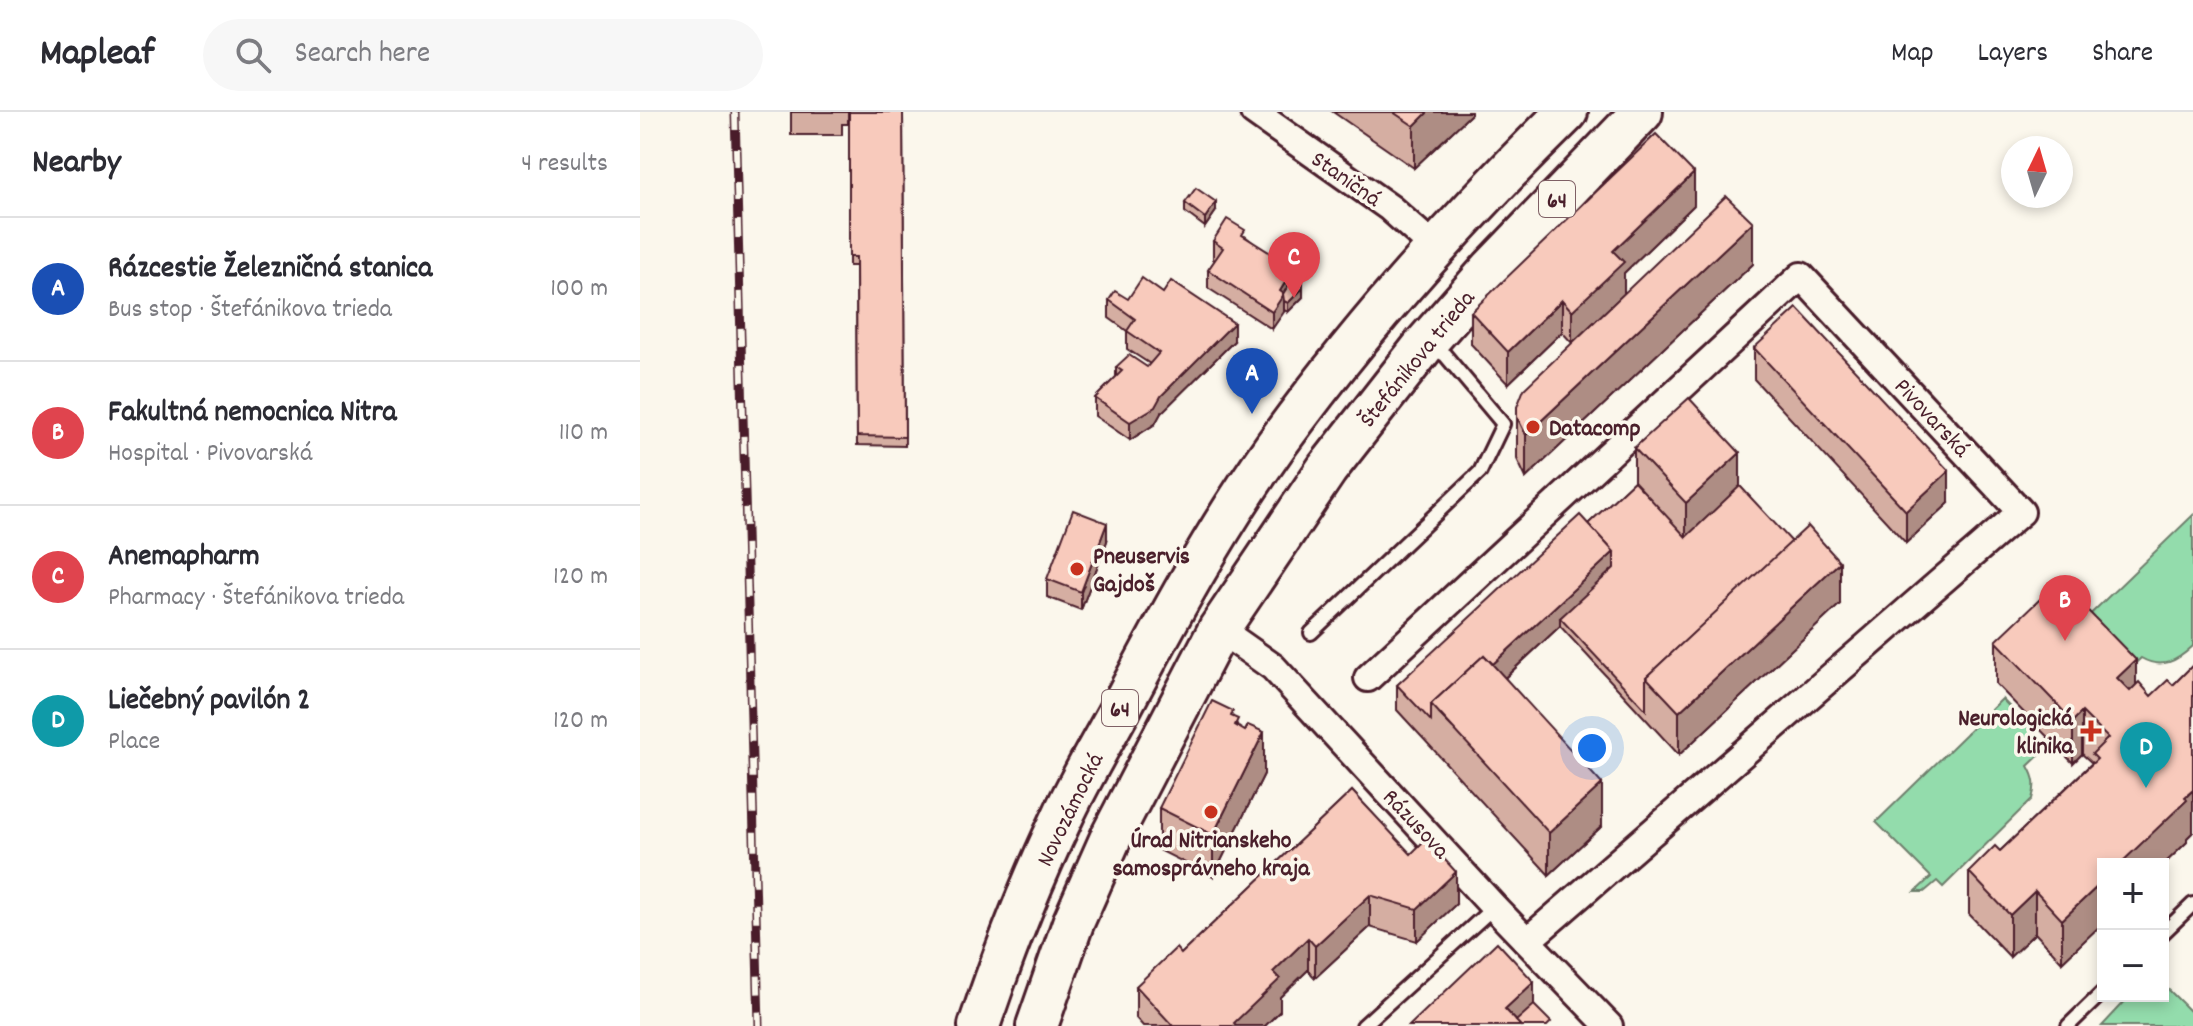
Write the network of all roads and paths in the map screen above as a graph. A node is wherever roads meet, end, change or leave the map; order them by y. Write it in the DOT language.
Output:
graph roads {
  1 [pos="1254,112"];
  2 [pos="1567,112"];
  3 [pos="1642,112"];
  4 [pos="1436,249"];
  5 [pos="1474,287"];
  6 [pos="1425,344"];
  7 [pos="1177,601"];
  8 [pos="1219,629"];
  9 [pos="1311,633"];
  10 [pos="1368,678"];
  11 [pos="2193,904"];
  12 [pos="1494,907"];
  13 [pos="2166,930"];
  14 [pos="1527,941"];
  15 [pos="2097,998"];
  16 [pos="979,1026"];
  17 [pos="1037,1026"];
  18 [pos="1363,1026"];
  19 [pos="1609,1026"];
  20 [pos="2068,1026"];
  1 -- 4 [label="street, Staničná"];
  2 -- 4 [label="main road, 64"];
  3 -- 5 [label="main road, Štefánikova trieda / 64"];
  4 -- 5 [label="main road"];
  4 -- 7 [label="main road, 64"];
  5 -- 6 [label="main road, Štefánikova trieda / 64"];
  6 -- 8 [label="main road, Štefánikova trieda / 64"];
  6 -- 9 [label="lane"];
  7 -- 8 [label="main road"];
  7 -- 16 [label="main road, Novozámocká / 64"];
  8 -- 12 [label="street, Rázusova"];
  8 -- 17 [label="main road, Novozámocká / 64"];
  10 -- 14 [label="street, Pivovarská"];
  11 -- 13 [label="lane"];
  12 -- 14 [label="street, Rázusova"];
  12 -- 18 [label="lane"];
  14 -- 19 [label="street, Rázusova"];
  15 -- 20 [label="lane"];
}
